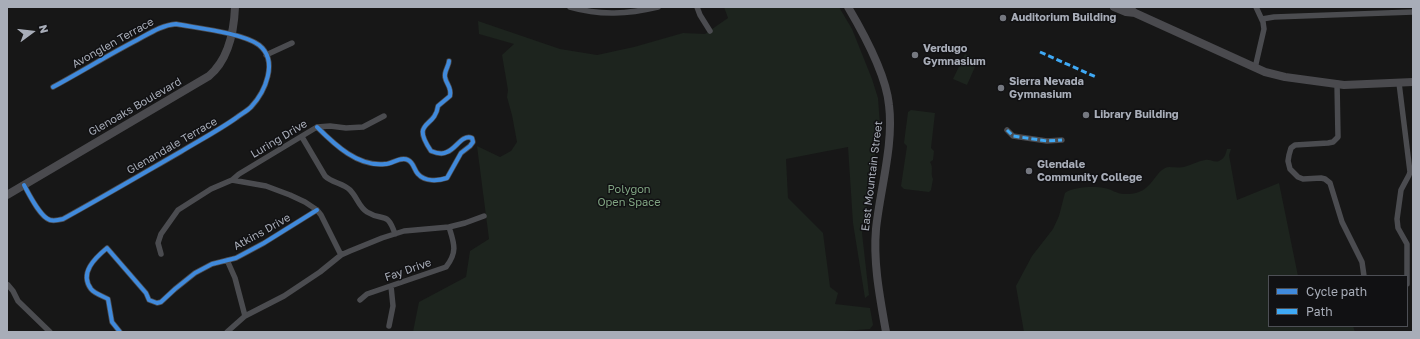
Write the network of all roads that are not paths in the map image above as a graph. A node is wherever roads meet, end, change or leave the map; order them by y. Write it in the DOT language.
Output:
graph roads {
  1 [pos="235,7"];
  2 [pos="570,7"];
  3 [pos="658,7"];
  4 [pos="697,7"];
  5 [pos="848,7"];
  6 [pos="1114,7"];
  7 [pos="1128,7"];
  8 [pos="1256,7"];
  9 [pos="1413,12"];
  10 [pos="1135,13"];
  11 [pos="1262,19"];
  12 [pos="710,31"];
  13 [pos="231,35"];
  14 [pos="292,44"];
  15 [pos="266,55"];
  16 [pos="449,61"];
  17 [pos="1255,68"];
  18 [pos="1413,82"];
  19 [pos="1337,83"];
  20 [pos="1399,83"];
  21 [pos="53,87"];
  22 [pos="384,116"];
  23 [pos="317,127"];
  24 [pos="1007,130"];
  25 [pos="302,137"];
  26 [pos="1062,140"];
  27 [pos="232,180"];
  28 [pos="24,185"];
  29 [pos="7,195"];
  30 [pos="317,210"];
  31 [pos="484,216"];
  32 [pos="449,227"];
  33 [pos="395,234"];
  34 [pos="161,254"];
  35 [pos="341,255"];
  36 [pos="227,260"];
  37 [pos="1364,275"];
  38 [pos="1407,275"];
  39 [pos="8,285"];
  40 [pos="391,286"];
  41 [pos="360,300"];
  42 [pos="245,316"];
  43 [pos="389,326"];
  44 [pos="50,332"];
  45 [pos="120,332"];
  46 [pos="227,332"];
  47 [pos="886,332"];
  1 -- 13 [label="main road, Glenoaks Boulevard"];
  2 -- 3 [label="street"];
  4 -- 12 [label="street"];
  5 -- 47 [label="main road, East Mountain Street"];
  6 -- 10 [label="main road"];
  7 -- 10 [label="main road"];
  8 -- 11 [label="street"];
  9 -- 11 [label="street"];
  10 -- 17 [label="main road"];
  11 -- 17 [label="street"];
  13 -- 15 [label="street"];
  13 -- 21 [label="street, Avonglen Terrace"];
  13 -- 28 [label="main road, Glenoaks Boulevard"];
  14 -- 15 [label="street"];
  15 -- 28 [label="street, Glenandale Terrace"];
  16 -- 23 [label="street"];
  17 -- 19 [label="main road"];
  18 -- 20 [label="main road"];
  19 -- 20 [label="main road"];
  19 -- 37 [label="street"];
  20 -- 38 [label="street"];
  22 -- 23 [label="street, Luring Drive"];
  23 -- 25 [label="street, Luring Drive"];
  24 -- 26 [label="street"];
  25 -- 27 [label="street, Luring Drive"];
  25 -- 33 [label="street"];
  27 -- 30 [label="street"];
  27 -- 34 [label="street, Luring Drive"];
  28 -- 29 [label="main road, Glenoaks Boulevard"];
  30 -- 35 [label="street"];
  30 -- 36 [label="street, Atkins Drive"];
  31 -- 32 [label="street"];
  32 -- 33 [label="street"];
  32 -- 40 [label="street, Fay Drive"];
  33 -- 35 [label="street"];
  35 -- 42 [label="street"];
  36 -- 42 [label="street"];
  36 -- 45 [label="street, Atkins Drive"];
  39 -- 44 [label="street"];
  40 -- 41 [label="street, Fay Drive"];
  40 -- 43 [label="street"];
  42 -- 46 [label="street"];
}
